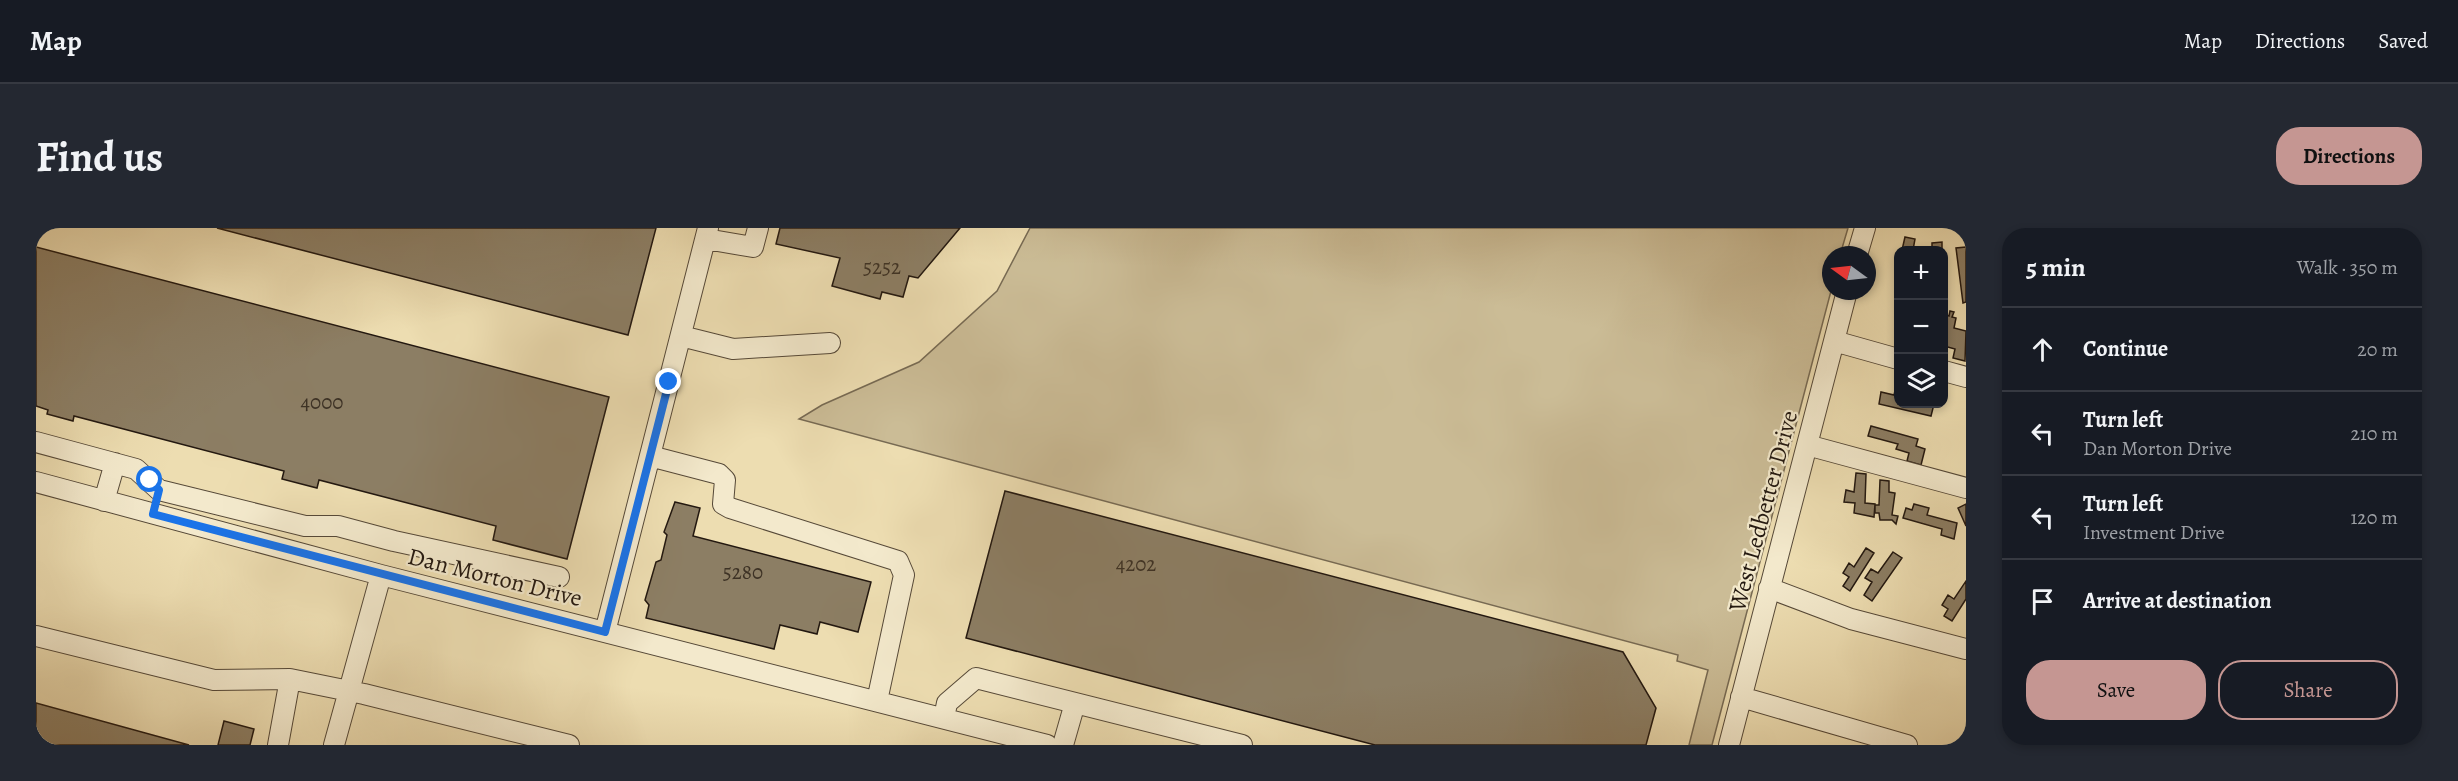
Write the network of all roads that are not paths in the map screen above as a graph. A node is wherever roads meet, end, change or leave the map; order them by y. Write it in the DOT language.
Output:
graph roads {
  1 [pos="758,228"];
  2 [pos="1865,228"];
  3 [pos="707,234"];
  4 [pos="1860,246"];
  5 [pos="1845,300"];
  6 [pos="681,336"];
  7 [pos="1834,341"];
  8 [pos="830,343"];
  9 [pos="1894,358"];
  10 [pos="1948,372"];
  11 [pos="1966,377"];
  12 [pos="36,442"];
  13 [pos="1807,445"];
  14 [pos="650,456"];
  15 [pos="115,463"];
  16 [pos="36,482"];
  17 [pos="1966,488"];
  18 [pos="159,490"];
  19 [pos="104,501"];
  20 [pos="153,514"];
  21 [pos="273,518"];
  22 [pos="266,544"];
  23 [pos="381,575"];
  24 [pos="559,577"];
  25 [pos="1769,588"];
  26 [pos="605,632"];
  27 [pos="36,636"];
  28 [pos="1966,649"];
  29 [pos="290,679"];
  30 [pos="349,691"];
  31 [pos="1741,697"];
  32 [pos="877,701"];
  33 [pos="1075,703"];
  34 [pos="944,718"];
  35 [pos="278,745"];
  36 [pos="334,745"];
  37 [pos="569,745"];
  38 [pos="1047,745"];
  39 [pos="1063,745"];
  40 [pos="1242,745"];
  41 [pos="1729,745"];
  42 [pos="1907,745"];
  1 -- 3 [label="street"];
  2 -- 4 [label="street"];
  3 -- 6 [label="street"];
  5 -- 7 [label="street, West Ledbetter Drive"];
  6 -- 8 [label="street"];
  6 -- 14 [label="street"];
  7 -- 9 [label="street"];
  7 -- 13 [label="street, West Ledbetter Drive"];
  10 -- 11 [label="street"];
  12 -- 15 [label="street"];
  13 -- 17 [label="street"];
  13 -- 25 [label="street, West Ledbetter Drive"];
  14 -- 26 [label="street"];
  14 -- 32 [label="street"];
  15 -- 18 [label="street"];
  15 -- 19 [label="street"];
  16 -- 19 [label="street, Dan Morton Drive"];
  18 -- 20 [label="street"];
  18 -- 21 [label="street"];
  19 -- 20 [label="street, Dan Morton Drive"];
  20 -- 22 [label="street, Dan Morton Drive"];
  21 -- 22 [label="street"];
  21 -- 24 [label="street"];
  22 -- 23 [label="street, Dan Morton Drive"];
  23 -- 26 [label="street, Dan Morton Drive"];
  23 -- 30 [label="street"];
  25 -- 28 [label="street"];
  25 -- 31 [label="street, West Ledbetter Drive"];
  26 -- 32 [label="street, Dan Morton Drive"];
  27 -- 29 [label="street"];
  29 -- 30 [label="street"];
  29 -- 35 [label="street"];
  30 -- 36 [label="street"];
  30 -- 37 [label="street"];
  31 -- 41 [label="street, West Ledbetter Drive"];
  31 -- 42 [label="street"];
  32 -- 34 [label="street, Dan Morton Drive"];
  33 -- 34 [label="street"];
  33 -- 39 [label="street"];
  33 -- 40 [label="street"];
  34 -- 38 [label="street, Dan Morton Drive"];
}
